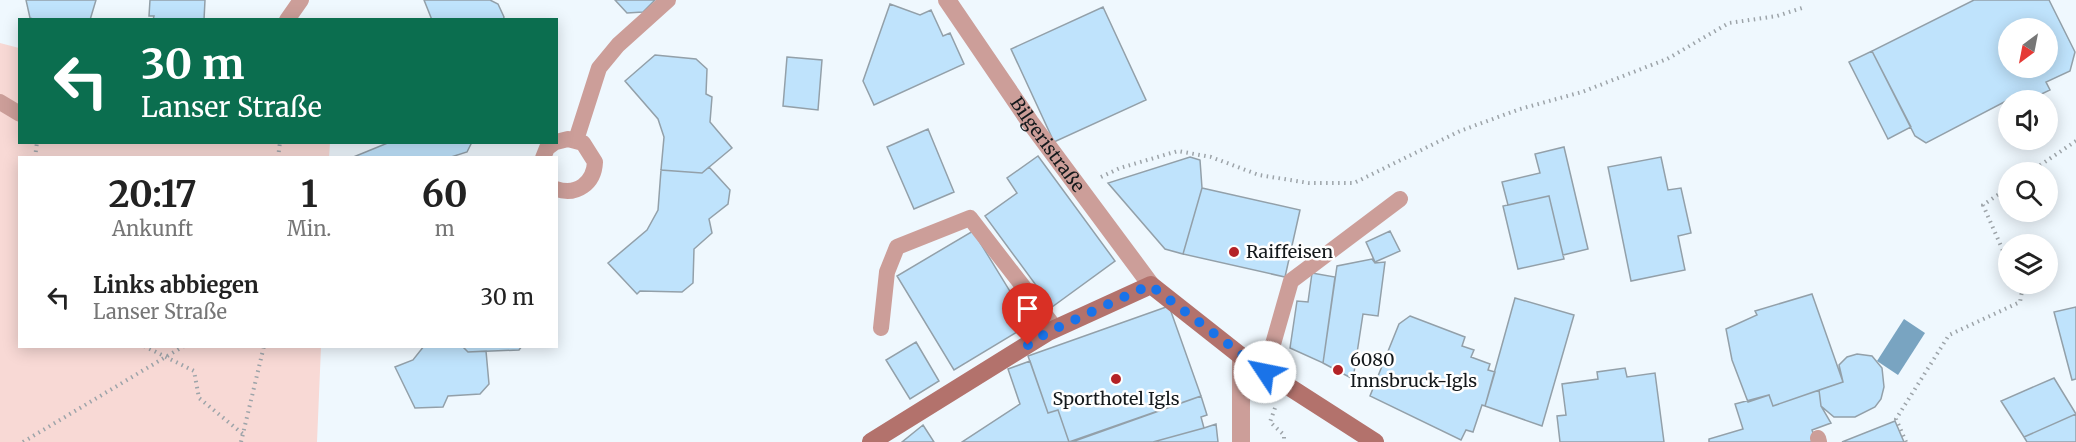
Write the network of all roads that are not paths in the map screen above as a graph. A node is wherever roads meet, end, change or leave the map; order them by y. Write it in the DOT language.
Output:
graph roads {
  1 [pos="301,0"];
  2 [pos="668,0"];
  3 [pos="947,0"];
  4 [pos="288,18"];
  5 [pos="0,102"];
  6 [pos="18,113"];
  7 [pos="576,140"];
  8 [pos="558,142"];
  9 [pos="553,144"];
  10 [pos="544,156"];
  11 [pos="558,189"];
  12 [pos="1400,199"];
  13 [pos="1150,285"];
  14 [pos="881,328"];
  15 [pos="1056,329"];
  16 [pos="1241,356"];
  17 [pos="1265,372"];
  18 [pos="871,442"];
  19 [pos="1241,442"];
  20 [pos="1375,442"];
  1 -- 4 [label="lane"];
  2 -- 7 [label="lane"];
  3 -- 13 [label="street, Bilgeristraße"];
  5 -- 6 [label="lane"];
  7 -- 8 [label="lane"];
  7 -- 11 [label="lane"];
  9 -- 10 [label="lane"];
  12 -- 17 [label="lane"];
  13 -- 15 [label="main road"];
  13 -- 16 [label="main road"];
  14 -- 15 [label="lane"];
  15 -- 18 [label="main road"];
  16 -- 17 [label="main road"];
  16 -- 19 [label="street"];
  17 -- 20 [label="main road"];
}
